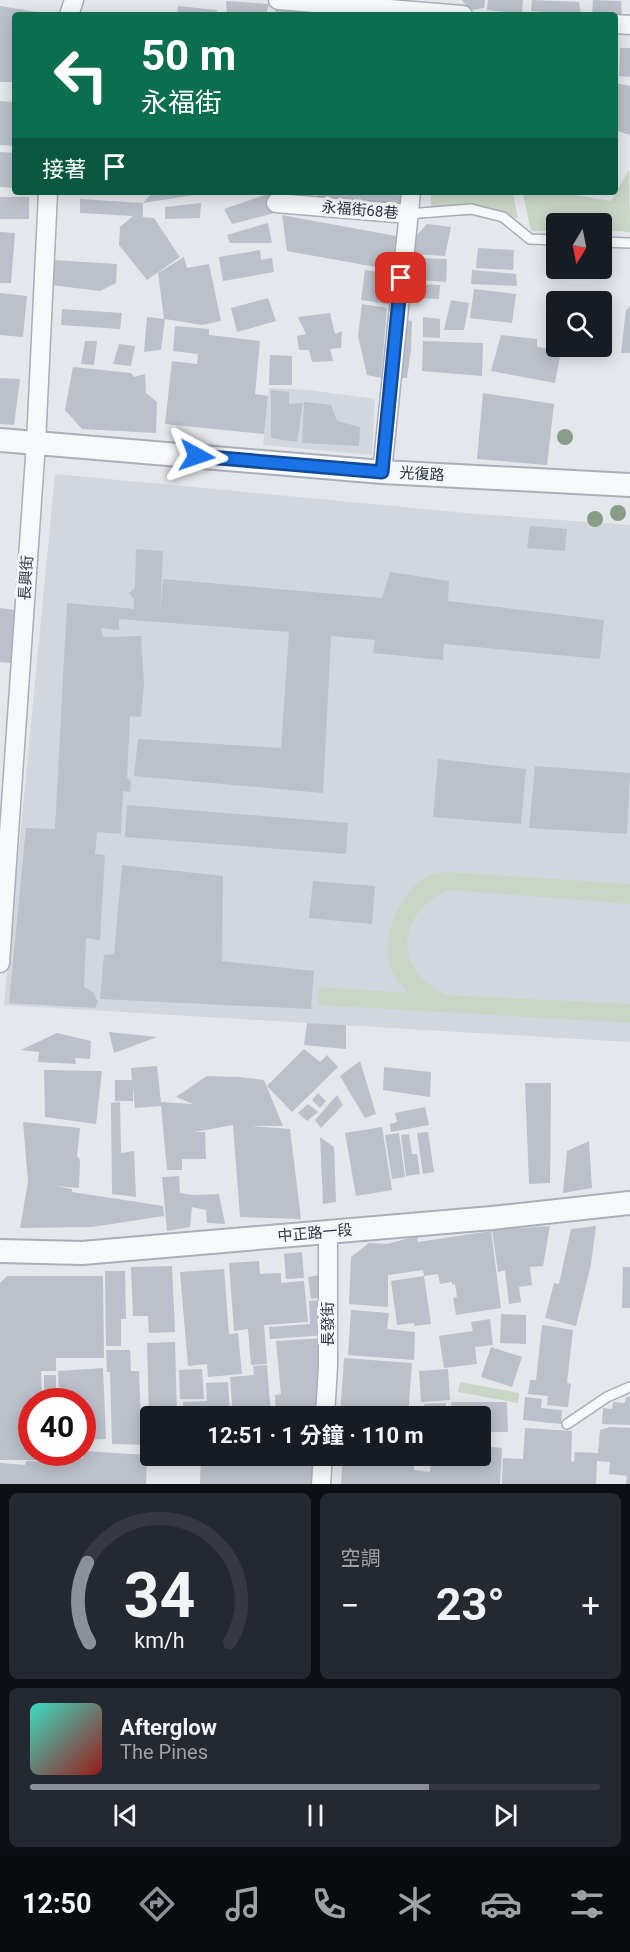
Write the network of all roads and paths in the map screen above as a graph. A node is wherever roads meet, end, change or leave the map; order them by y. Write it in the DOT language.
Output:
graph roads {
  1 [pos="278,0"];
  2 [pos="438,10"];
  3 [pos="48,195"];
  4 [pos="411,195"];
  5 [pos="276,204"];
  6 [pos="408,214"];
  7 [pos="546,240"];
  8 [pos="612,242"];
  9 [pos="630,243"];
  10 [pos="0,440"];
  11 [pos="36,443"];
  12 [pos="382,472"];
  13 [pos="630,485"];
  14 [pos="3,860"];
  15 [pos="0,963"];
  16 [pos="630,1203"];
  17 [pos="328,1232"];
  18 [pos="0,1251"];
  19 [pos="630,1387"];
  20 [pos="326,1406"];
  21 [pos="567,1424"];
  22 [pos="322,1466"];
  23 [pos="321,1484"];
  1 -- 2 [label="street"];
  3 -- 11 [label="street, 長興街"];
  4 -- 6 [label="street"];
  5 -- 6 [label="street, 永福街68巷"];
  6 -- 7 [label="lane"];
  6 -- 12 [label="street"];
  8 -- 9 [label="lane"];
  10 -- 11 [label="street, 光復路"];
  11 -- 12 [label="street, 光復路"];
  11 -- 14 [label="street, 長興街"];
  12 -- 13 [label="street, 光復路"];
  14 -- 15 [label="street, 長興街"];
  16 -- 17 [label="street, 中正路一段"];
  17 -- 18 [label="street, 中正路一段"];
  17 -- 20 [label="street, 長發街"];
  19 -- 21 [label="lane"];
  22 -- 23 [label="street"];
}
